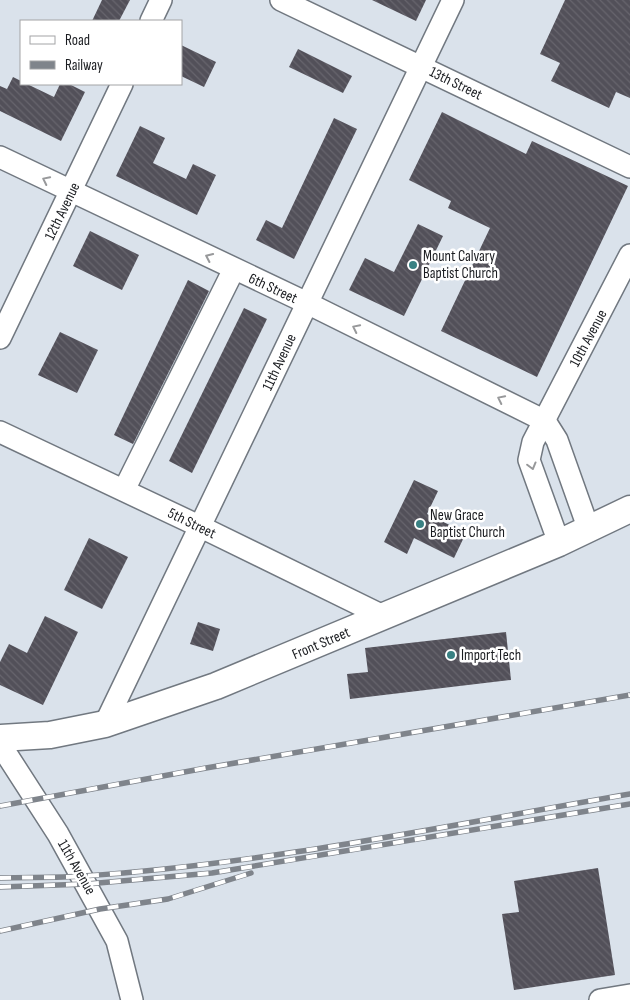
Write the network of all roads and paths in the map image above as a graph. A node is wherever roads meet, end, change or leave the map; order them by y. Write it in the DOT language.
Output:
graph roads {
  1 [pos="161,0"];
  2 [pos="281,0"];
  3 [pos="453,0"];
  4 [pos="152,20"];
  5 [pos="421,67"];
  6 [pos="122,85"];
  7 [pos="0,157"];
  8 [pos="630,167"];
  9 [pos="71,192"];
  10 [pos="630,255"];
  11 [pos="234,269"];
  12 [pos="307,304"];
  13 [pos="0,338"];
  14 [pos="545,421"];
  15 [pos="0,432"];
  16 [pos="124,490"];
  17 [pos="630,509"];
  18 [pos="201,527"];
  19 [pos="589,530"];
  20 [pos="559,544"];
  21 [pos="383,616"];
  22 [pos="105,724"];
  23 [pos="0,738"];
  24 [pos="0,744"];
  25 [pos="630,995"];
  26 [pos="132,1000"];
  27 [pos="600,1000"];
  1 -- 4 [label="street"];
  2 -- 5 [label="street, 13th Street"];
  3 -- 5 [label="street, 11th Avenue"];
  5 -- 8 [label="street, 13th Street"];
  5 -- 12 [label="street, 11th Avenue"];
  6 -- 9 [label="street, 12th Avenue"];
  9 -- 7 [label="street, 6th Street, one-way"];
  11 -- 9 [label="street, 6th Street, one-way"];
  9 -- 13 [label="street, 12th Avenue"];
  10 -- 14 [label="street, 10th Avenue"];
  11 -- 12 [label="street, 6th Street"];
  11 -- 16 [label="street"];
  14 -- 12 [label="street, 6th Street, one-way"];
  12 -- 18 [label="street, 11th Avenue"];
  14 -- 19 [label="street"];
  14 -- 20 [label="street, 10th Avenue, one-way"];
  15 -- 16 [label="street, 5th Street"];
  16 -- 18 [label="street, 5th Street"];
  17 -- 19 [label="main road, Front Street"];
  18 -- 21 [label="street, 5th Street"];
  18 -- 22 [label="street, 11th Avenue"];
  19 -- 20 [label="main road, Front Street"];
  20 -- 21 [label="main road, Front Street"];
  21 -- 22 [label="main road, Front Street"];
  22 -- 23 [label="main road, Front Street"];
  24 -- 26 [label="street, 11th Avenue"];
  25 -- 27 [label="street"];
}
